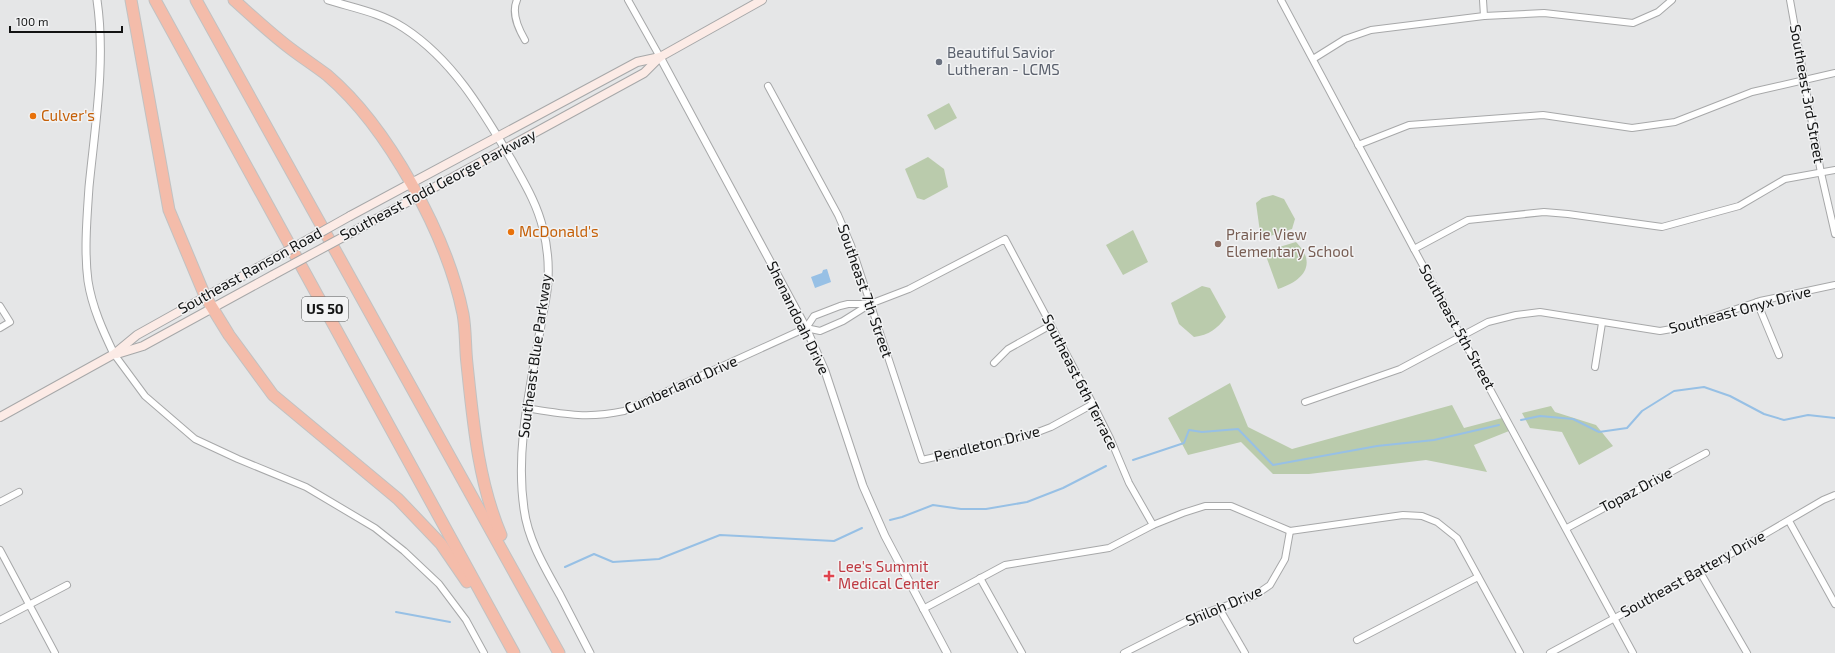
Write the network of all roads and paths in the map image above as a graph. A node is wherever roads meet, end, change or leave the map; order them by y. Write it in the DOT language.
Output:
graph roads {
  1 [pos="97,0"];
  2 [pos="131,0"];
  3 [pos="155,0"];
  4 [pos="196,0"];
  5 [pos="234,0"];
  6 [pos="328,0"];
  7 [pos="517,0"];
  8 [pos="628,0"];
  9 [pos="762,0"];
  10 [pos="1281,0"];
  11 [pos="1483,0"];
  12 [pos="1672,0"];
  13 [pos="1790,0"];
  14 [pos="1484,16"];
  15 [pos="525,40"];
  16 [pos="660,57"];
  17 [pos="1313,59"];
  18 [pos="1835,73"];
  19 [pos="1806,79"];
  20 [pos="768,86"];
  21 [pos="498,137"];
  22 [pos="1358,145"];
  23 [pos="505,150"];
  24 [pos="1835,170"];
  25 [pos="1821,172"];
  26 [pos="411,183"];
  27 [pos="418,196"];
  28 [pos="1835,234"];
  29 [pos="1005,239"];
  30 [pos="1414,249"];
  31 [pos="1835,285"];
  32 [pos="205,296"];
  33 [pos="1757,302"];
  34 [pos="870,304"];
  35 [pos="0,306"];
  36 [pos="212,309"];
  37 [pos="1602,323"];
  38 [pos="1051,325"];
  39 [pos="0,328"];
  40 [pos="806,328"];
  41 [pos="1462,336"];
  42 [pos="114,354"];
  43 [pos="1779,355"];
  44 [pos="994,363"];
  45 [pos="1596,366"];
  46 [pos="1305,402"];
  47 [pos="1093,404"];
  48 [pos="526,408"];
  49 [pos="0,417"];
  50 [pos="1706,453"];
  51 [pos="922,460"];
  52 [pos="19,492"];
  53 [pos="1835,495"];
  54 [pos="0,502"];
  55 [pos="1789,521"];
  56 [pos="1153,525"];
  57 [pos="1567,528"];
  58 [pos="1290,531"];
  59 [pos="1,553"];
  60 [pos="1700,572"];
  61 [pos="1478,577"];
  62 [pos="980,578"];
  63 [pos="67,585"];
  64 [pos="532,603"];
  65 [pos="1835,604"];
  66 [pos="29,605"];
  67 [pos="1219,608"];
  68 [pos="923,609"];
  69 [pos="495,618"];
  70 [pos="1614,618"];
  71 [pos="0,620"];
  72 [pos="1357,640"];
  73 [pos="1132,651"];
  74 [pos="55,653"];
  75 [pos="484,653"];
  76 [pos="514,653"];
  77 [pos="559,653"];
  78 [pos="590,653"];
  79 [pos="947,653"];
  80 [pos="1022,653"];
  81 [pos="1124,653"];
  82 [pos="1244,653"];
  83 [pos="1520,653"];
  84 [pos="1550,653"];
  85 [pos="1634,653"];
  86 [pos="1747,653"];
  1 -- 42 [label="street"];
  2 -- 32 [label="highway"];
  3 -- 69 [label="highway, US 50"];
  4 -- 64 [label="highway, US 50"];
  5 -- 26 [label="highway"];
  6 -- 21 [label="street, Southeast Blue Parkway"];
  7 -- 15 [label="street"];
  8 -- 16 [label="street"];
  9 -- 16 [label="main road, Southeast Todd George Parkway"];
  10 -- 17 [label="street, Southeast 5th Street"];
  11 -- 14 [label="street"];
  12 -- 14 [label="street"];
  13 -- 19 [label="street, Southeast 3rd Street"];
  14 -- 17 [label="street"];
  16 -- 21 [label="main road, Southeast Todd George Parkway"];
  16 -- 23 [label="main road, Southeast Todd George Parkway"];
  16 -- 40 [label="street, Shenandoah Drive"];
  17 -- 22 [label="street, Southeast 5th Street"];
  18 -- 19 [label="street"];
  19 -- 22 [label="street"];
  19 -- 25 [label="street, Southeast 3rd Street"];
  20 -- 34 [label="street, Southeast 7th Street"];
  21 -- 23 [label="street, Southeast Blue Parkway"];
  21 -- 26 [label="main road, Southeast Todd George Parkway"];
  22 -- 30 [label="street, Southeast 5th Street"];
  23 -- 27 [label="main road, Southeast Todd George Parkway"];
  23 -- 48 [label="street, Southeast Blue Parkway"];
  24 -- 25 [label="street"];
  25 -- 28 [label="street, Southeast 3rd Street"];
  25 -- 30 [label="street"];
  26 -- 27 [label="highway"];
  26 -- 32 [label="main road, Southeast Ranson Road, bridge"];
  27 -- 36 [label="main road, Southeast Todd George Parkway, bridge"];
  27 -- 64 [label="highway"];
  29 -- 34 [label="street, Cumberland Drive"];
  29 -- 38 [label="street, Southeast 6th Terrace"];
  30 -- 41 [label="street, Southeast 5th Street"];
  31 -- 33 [label="street, Southeast Onyx Drive"];
  32 -- 36 [label="highway"];
  32 -- 42 [label="main road, Southeast Ranson Road"];
  33 -- 37 [label="street, Southeast Onyx Drive"];
  33 -- 43 [label="street"];
  34 -- 40 [label="street, Cumberland Drive"];
  34 -- 40 [label="street, Cumberland Drive"];
  34 -- 51 [label="street, Southeast 7th Street"];
  35 -- 39 [label="street"];
  36 -- 42 [label="main road, Southeast Ranson Road"];
  36 -- 69 [label="highway"];
  37 -- 41 [label="street, Southeast Onyx Drive"];
  37 -- 45 [label="street"];
  38 -- 44 [label="street"];
  38 -- 47 [label="street, Southeast 6th Terrace"];
  40 -- 48 [label="street, Cumberland Drive"];
  40 -- 68 [label="street, Shenandoah Drive"];
  41 -- 46 [label="street, Southeast Onyx Drive"];
  41 -- 57 [label="street, Southeast 5th Street"];
  42 -- 49 [label="main road, Southeast Ranson Road"];
  42 -- 75 [label="street"];
  47 -- 51 [label="street, Pendleton Drive"];
  47 -- 56 [label="street, Southeast 6th Terrace"];
  48 -- 78 [label="street, Southeast Blue Parkway"];
  50 -- 57 [label="street, Topaz Drive"];
  52 -- 54 [label="street"];
  53 -- 55 [label="street, Southeast Battery Drive"];
  55 -- 60 [label="street, Southeast Battery Drive"];
  55 -- 65 [label="street"];
  56 -- 58 [label="street"];
  56 -- 62 [label="street"];
  57 -- 70 [label="street, Southeast 5th Street"];
  58 -- 61 [label="street"];
  58 -- 67 [label="street, Shiloh Drive"];
  59 -- 66 [label="street"];
  60 -- 70 [label="street, Southeast Battery Drive"];
  60 -- 86 [label="street"];
  61 -- 72 [label="street"];
  61 -- 83 [label="street"];
  62 -- 68 [label="street"];
  62 -- 80 [label="street"];
  63 -- 66 [label="street"];
  64 -- 77 [label="highway, US 50"];
  66 -- 71 [label="street"];
  66 -- 74 [label="street"];
  67 -- 73 [label="street, Shiloh Drive"];
  67 -- 82 [label="street"];
  68 -- 79 [label="street, Shenandoah Drive"];
  69 -- 76 [label="highway, US 50"];
  70 -- 84 [label="street, Southeast Battery Drive"];
  70 -- 85 [label="street, Southeast 5th Street"];
  73 -- 81 [label="street, Shiloh Drive"];
}
